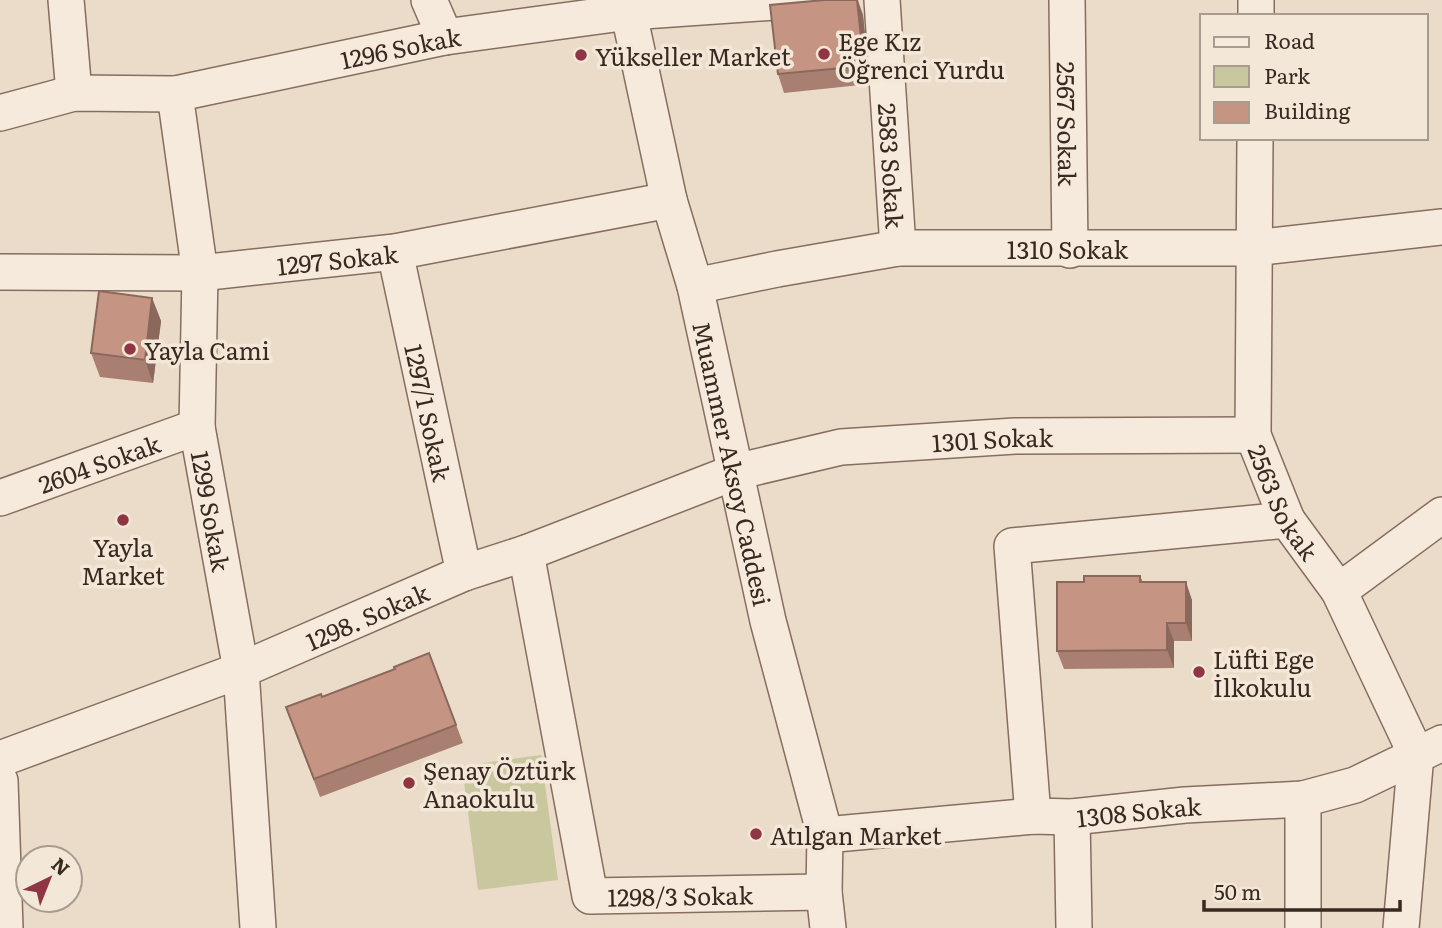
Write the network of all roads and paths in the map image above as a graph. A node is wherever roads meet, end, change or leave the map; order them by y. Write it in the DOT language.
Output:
graph roads {
  1 [pos="429,0"];
  2 [pos="804,0"];
  3 [pos="883,0"];
  4 [pos="1067,0"];
  5 [pos="69,2"];
  6 [pos="628,6"];
  7 [pos="445,37"];
  8 [pos="74,93"];
  9 [pos="175,94"];
  10 [pos="0,113"];
  11 [pos="1255,140"];
  12 [pos="669,201"];
  13 [pos="1442,227"];
  14 [pos="898,248"];
  15 [pos="1254,248"];
  16 [pos="1070,250"];
  17 [pos="395,253"];
  18 [pos="0,272"];
  19 [pos="200,273"];
  20 [pos="695,286"];
  21 [pos="197,427"];
  22 [pos="1252,435"];
  23 [pos="735,472"];
  24 [pos="0,498"];
  25 [pos="1442,515"];
  26 [pos="1287,520"];
  27 [pos="526,553"];
  28 [pos="464,573"];
  29 [pos="1339,591"];
  30 [pos="241,670"];
  31 [pos="1429,748"];
  32 [pos="0,759"];
  33 [pos="0,781"];
  34 [pos="1303,799"];
  35 [pos="1033,816"];
  36 [pos="1072,817"];
  37 [pos="825,835"];
  38 [pos="824,892"];
  39 [pos="5,928"];
  40 [pos="258,928"];
  41 [pos="828,928"];
  42 [pos="1074,928"];
  43 [pos="1303,928"];
  44 [pos="1401,928"];
  1 -- 7 [label="street"];
  2 -- 6 [label="street, 1296 Sokak"];
  3 -- 14 [label="street, 2583 Sokak"];
  4 -- 16 [label="street, 2567 Sokak"];
  5 -- 8 [label="street"];
  6 -- 7 [label="street, 1296 Sokak"];
  6 -- 12 [label="street, Muammer Aksoy Caddesi"];
  7 -- 9 [label="street, 1296 Sokak"];
  8 -- 9 [label="street, 1296 Sokak"];
  8 -- 10 [label="street, 1296 Sokak"];
  9 -- 19 [label="street, 1299 Sokak"];
  11 -- 15 [label="street, 2563 Sokak"];
  12 -- 17 [label="street, 1297 Sokak"];
  12 -- 20 [label="street, Muammer Aksoy Caddesi"];
  13 -- 15 [label="street, 1310 Sokak"];
  14 -- 16 [label="street, 1310 Sokak"];
  14 -- 20 [label="street, 1310 Sokak"];
  15 -- 16 [label="street, 1310 Sokak"];
  15 -- 22 [label="street, 2563 Sokak"];
  17 -- 19 [label="street, 1297 Sokak"];
  17 -- 28 [label="street, 1297/1 Sokak"];
  18 -- 19 [label="street, 1297 Sokak"];
  19 -- 21 [label="street, 1299 Sokak"];
  20 -- 23 [label="street, Muammer Aksoy Caddesi"];
  21 -- 24 [label="street, 2604 Sokak"];
  21 -- 30 [label="street, 1299 Sokak"];
  22 -- 23 [label="street, 1301 Sokak"];
  22 -- 26 [label="street, 2563 Sokak"];
  23 -- 27 [label="street, 1298. Sokak"];
  23 -- 37 [label="street, Muammer Aksoy Caddesi"];
  25 -- 29 [label="street"];
  26 -- 29 [label="street, 2563 Sokak"];
  26 -- 35 [label="street"];
  27 -- 28 [label="street, 1298. Sokak"];
  27 -- 38 [label="street, 1298/3 Sokak"];
  28 -- 30 [label="street, 1298. Sokak"];
  29 -- 31 [label="street, 2563 Sokak"];
  30 -- 32 [label="street, 1298. Sokak"];
  30 -- 40 [label="street, 1299 Sokak"];
  31 -- 34 [label="street, 1308 Sokak"];
  31 -- 44 [label="street"];
  33 -- 39 [label="street"];
  34 -- 36 [label="street, 1308 Sokak"];
  34 -- 43 [label="street"];
  35 -- 36 [label="street, 1308 Sokak"];
  35 -- 37 [label="street, 1308 Sokak"];
  36 -- 42 [label="street"];
  37 -- 38 [label="street, Muammer Aksoy Caddesi"];
  38 -- 41 [label="street, Muammer Aksoy Caddesi"];
}
